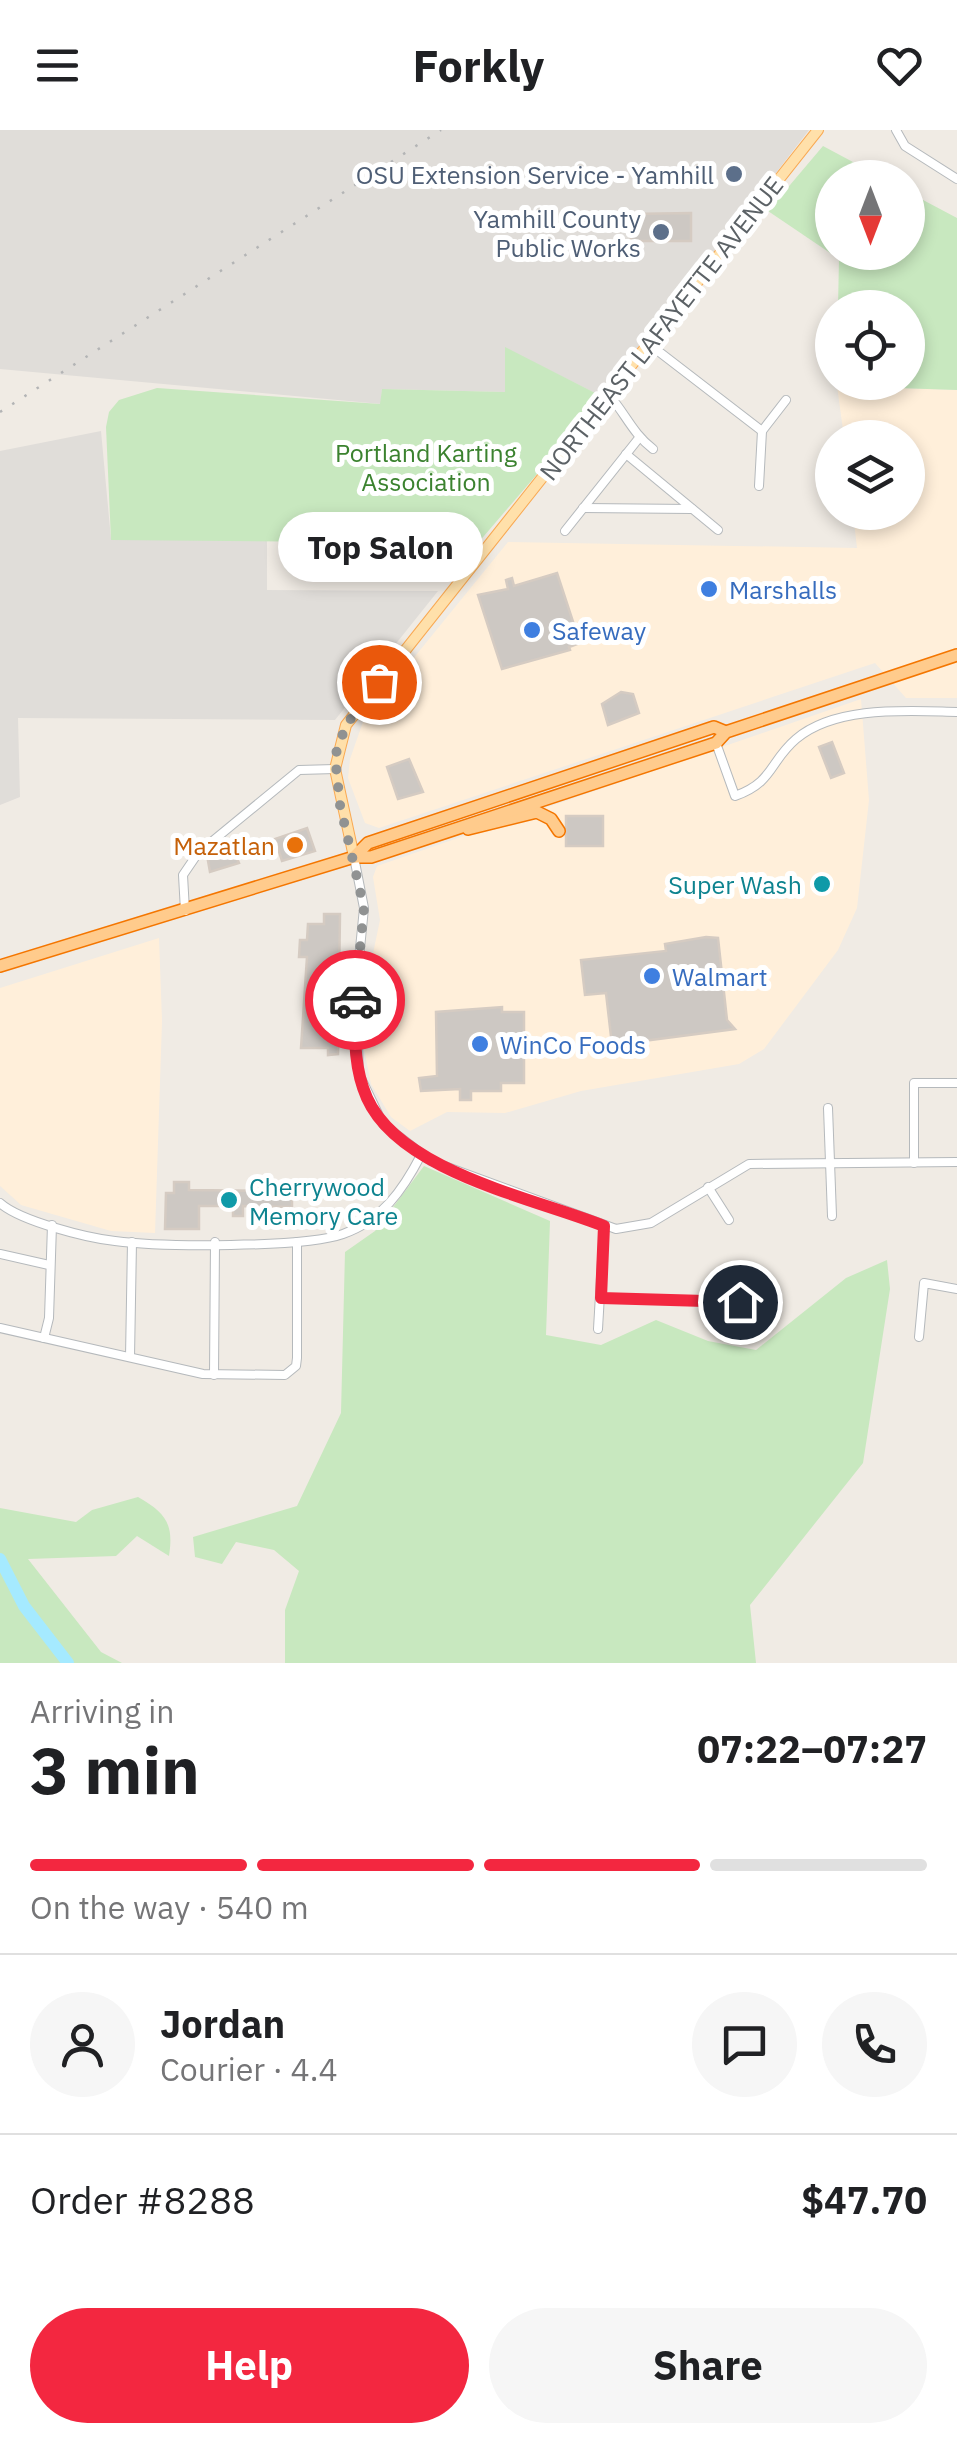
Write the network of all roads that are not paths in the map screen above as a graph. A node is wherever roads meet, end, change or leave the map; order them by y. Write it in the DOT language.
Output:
graph roads {
  1 [pos="818,130"];
  2 [pos="896,130"];
  3 [pos="957,179"];
  4 [pos="650,344"];
  5 [pos="609,395"];
  6 [pos="786,400"];
  7 [pos="762,431"];
  8 [pos="639,438"];
  9 [pos="653,448"];
  10 [pos="626,454"];
  11 [pos="759,486"];
  12 [pos="583,508"];
  13 [pos="692,508"];
  14 [pos="718,530"];
  15 [pos="565,531"];
  16 [pos="957,655"];
  17 [pos="957,712"];
  18 [pos="726,732"];
  19 [pos="716,743"];
  20 [pos="612,762"];
  21 [pos="335,769"];
  22 [pos="550,782"];
  23 [pos="561,795"];
  24 [pos="466,824"];
  25 [pos="449,830"];
  26 [pos="559,831"];
  27 [pos="354,857"];
  28 [pos="185,911"];
  29 [pos="0,966"];
  30 [pos="957,1082"];
  31 [pos="828,1108"];
  32 [pos="421,1155"];
  33 [pos="914,1162"];
  34 [pos="957,1162"];
  35 [pos="832,1163"];
  36 [pos="708,1187"];
  37 [pos="0,1203"];
  38 [pos="832,1216"];
  39 [pos="729,1220"];
  40 [pos="52,1225"];
  41 [pos="604,1226"];
  42 [pos="132,1242"];
  43 [pos="215,1242"];
  44 [pos="298,1242"];
  45 [pos="0,1254"];
  46 [pos="50,1265"];
  47 [pos="957,1289"];
  48 [pos="601,1298"];
  49 [pos="740,1302"];
  50 [pos="0,1328"];
  51 [pos="598,1330"];
  52 [pos="920,1337"];
  53 [pos="44,1338"];
  54 [pos="130,1357"];
  55 [pos="214,1375"];
  1 -- 4 [label="main road, NORTHEAST LAFAYETTE AVENUE"];
  2 -- 3 [label="street"];
  4 -- 5 [label="main road, NORTHEAST LAFAYETTE AVENUE"];
  4 -- 7 [label="street"];
  5 -- 8 [label="street"];
  5 -- 21 [label="main road, NORTHEAST LAFAYETTE AVENUE"];
  6 -- 7 [label="street"];
  7 -- 11 [label="street"];
  8 -- 9 [label="street"];
  8 -- 10 [label="street"];
  10 -- 12 [label="street"];
  10 -- 13 [label="street"];
  12 -- 13 [label="street"];
  12 -- 15 [label="street"];
  13 -- 14 [label="street"];
  16 -- 18 [label="highway"];
  17 -- 19 [label="street"];
  18 -- 19 [label="highway"];
  18 -- 20 [label="highway"];
  19 -- 23 [label="highway"];
  20 -- 22 [label="highway"];
  20 -- 23 [label="highway"];
  21 -- 27 [label="main road, NORTHEAST LAFAYETTE AVENUE"];
  21 -- 28 [label="street"];
  22 -- 24 [label="highway"];
  22 -- 27 [label="highway"];
  23 -- 24 [label="highway"];
  24 -- 25 [label="highway"];
  25 -- 26 [label="highway"];
  25 -- 27 [label="highway"];
  27 -- 28 [label="highway"];
  27 -- 32 [label="street"];
  28 -- 29 [label="highway"];
  30 -- 33 [label="street"];
  31 -- 35 [label="street"];
  32 -- 41 [label="street"];
  32 -- 44 [label="street"];
  33 -- 34 [label="street"];
  33 -- 35 [label="street"];
  35 -- 36 [label="street"];
  35 -- 38 [label="street"];
  36 -- 39 [label="street"];
  36 -- 41 [label="street"];
  37 -- 40 [label="street"];
  40 -- 42 [label="street"];
  40 -- 46 [label="street"];
  41 -- 48 [label="street"];
  42 -- 43 [label="street"];
  42 -- 54 [label="street"];
  43 -- 44 [label="street"];
  43 -- 55 [label="street"];
  44 -- 55 [label="street"];
  45 -- 46 [label="street"];
  46 -- 53 [label="street"];
  47 -- 52 [label="street"];
  48 -- 49 [label="street"];
  48 -- 51 [label="street"];
  50 -- 53 [label="street"];
  53 -- 54 [label="street"];
  54 -- 55 [label="street"];
}
